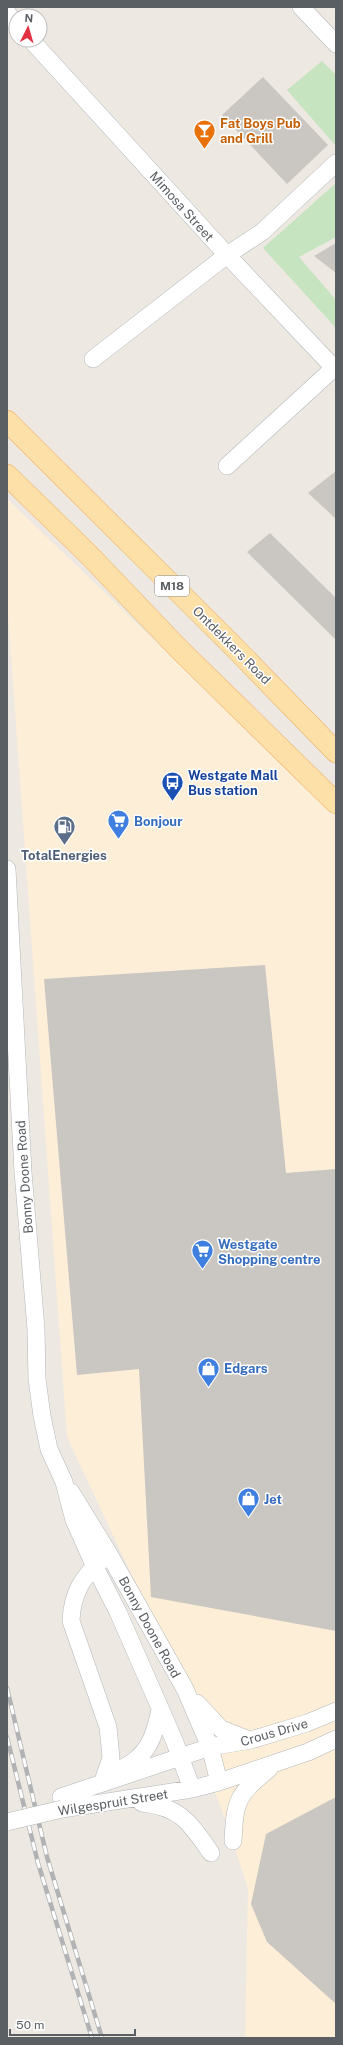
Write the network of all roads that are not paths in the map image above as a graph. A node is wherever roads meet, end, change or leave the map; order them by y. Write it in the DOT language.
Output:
graph roads {
  1 [pos="301,7"];
  2 [pos="336,44"];
  3 [pos="38,48"];
  4 [pos="336,162"];
  5 [pos="227,255"];
  6 [pos="93,359"];
  7 [pos="335,369"];
  8 [pos="7,421"];
  9 [pos="227,466"];
  10 [pos="7,475"];
  11 [pos="336,752"];
  12 [pos="336,803"];
  13 [pos="7,869"];
  14 [pos="64,1482"];
  15 [pos="109,1554"];
  16 [pos="95,1567"];
  17 [pos="164,1650"];
  18 [pos="139,1661"];
  19 [pos="185,1689"];
  20 [pos="160,1710"];
  21 [pos="336,1711"];
  22 [pos="336,1739"];
  23 [pos="251,1740"];
  24 [pos="210,1746"];
  25 [pos="180,1756"];
  26 [pos="279,1762"];
  27 [pos="104,1778"];
  28 [pos="219,1782"];
  29 [pos="89,1786"];
  30 [pos="192,1789"];
  31 [pos="119,1800"];
  32 [pos="62,1803"];
  33 [pos="7,1812"];
  34 [pos="7,1822"];
  35 [pos="233,1840"];
  36 [pos="211,1853"];
  1 -- 2 [label="street"];
  3 -- 5 [label="street, Mimosa Street"];
  4 -- 5 [label="street"];
  5 -- 6 [label="street"];
  5 -- 7 [label="street, Mimosa Street"];
  7 -- 9 [label="street"];
  8 -- 11 [label="main road, Ontdekkers Road / M18"];
  10 -- 12 [label="main road, M18"];
  13 -- 14 [label="street, Bonny Doone Road"];
  14 -- 15 [label="street, Bonny Doone Road"];
  14 -- 16 [label="street, Bonny Doone Road"];
  15 -- 16 [label="street"];
  15 -- 17 [label="street, Bonny Doone Road"];
  16 -- 18 [label="street, Bonny Doone Road"];
  16 -- 27 [label="street"];
  17 -- 18 [label="street"];
  17 -- 19 [label="street, Bonny Doone Road"];
  18 -- 20 [label="street, Bonny Doone Road"];
  19 -- 23 [label="street"];
  19 -- 24 [label="street, Bonny Doone Road"];
  20 -- 25 [label="street, Bonny Doone Road"];
  20 -- 27 [label="street"];
  21 -- 23 [label="street, Crous Drive"];
  22 -- 26 [label="street"];
  23 -- 24 [label="street, Crous Drive"];
  24 -- 25 [label="street, Wilgespruit Street"];
  24 -- 28 [label="street, Bonny Doone Road"];
  25 -- 29 [label="street, Wilgespruit Street"];
  25 -- 30 [label="street, Bonny Doone Road"];
  26 -- 28 [label="street"];
  26 -- 35 [label="street"];
  27 -- 29 [label="street"];
  28 -- 30 [label="street, Wilgespruit Street"];
  29 -- 32 [label="street, Wilgespruit Street"];
  30 -- 31 [label="street, Wilgespruit Street"];
  31 -- 32 [label="street, Wilgespruit Street"];
  31 -- 36 [label="street"];
  32 -- 33 [label="street, Wilgespruit Street"];
  32 -- 34 [label="street, Wilgespruit Street, bridge"];
}
